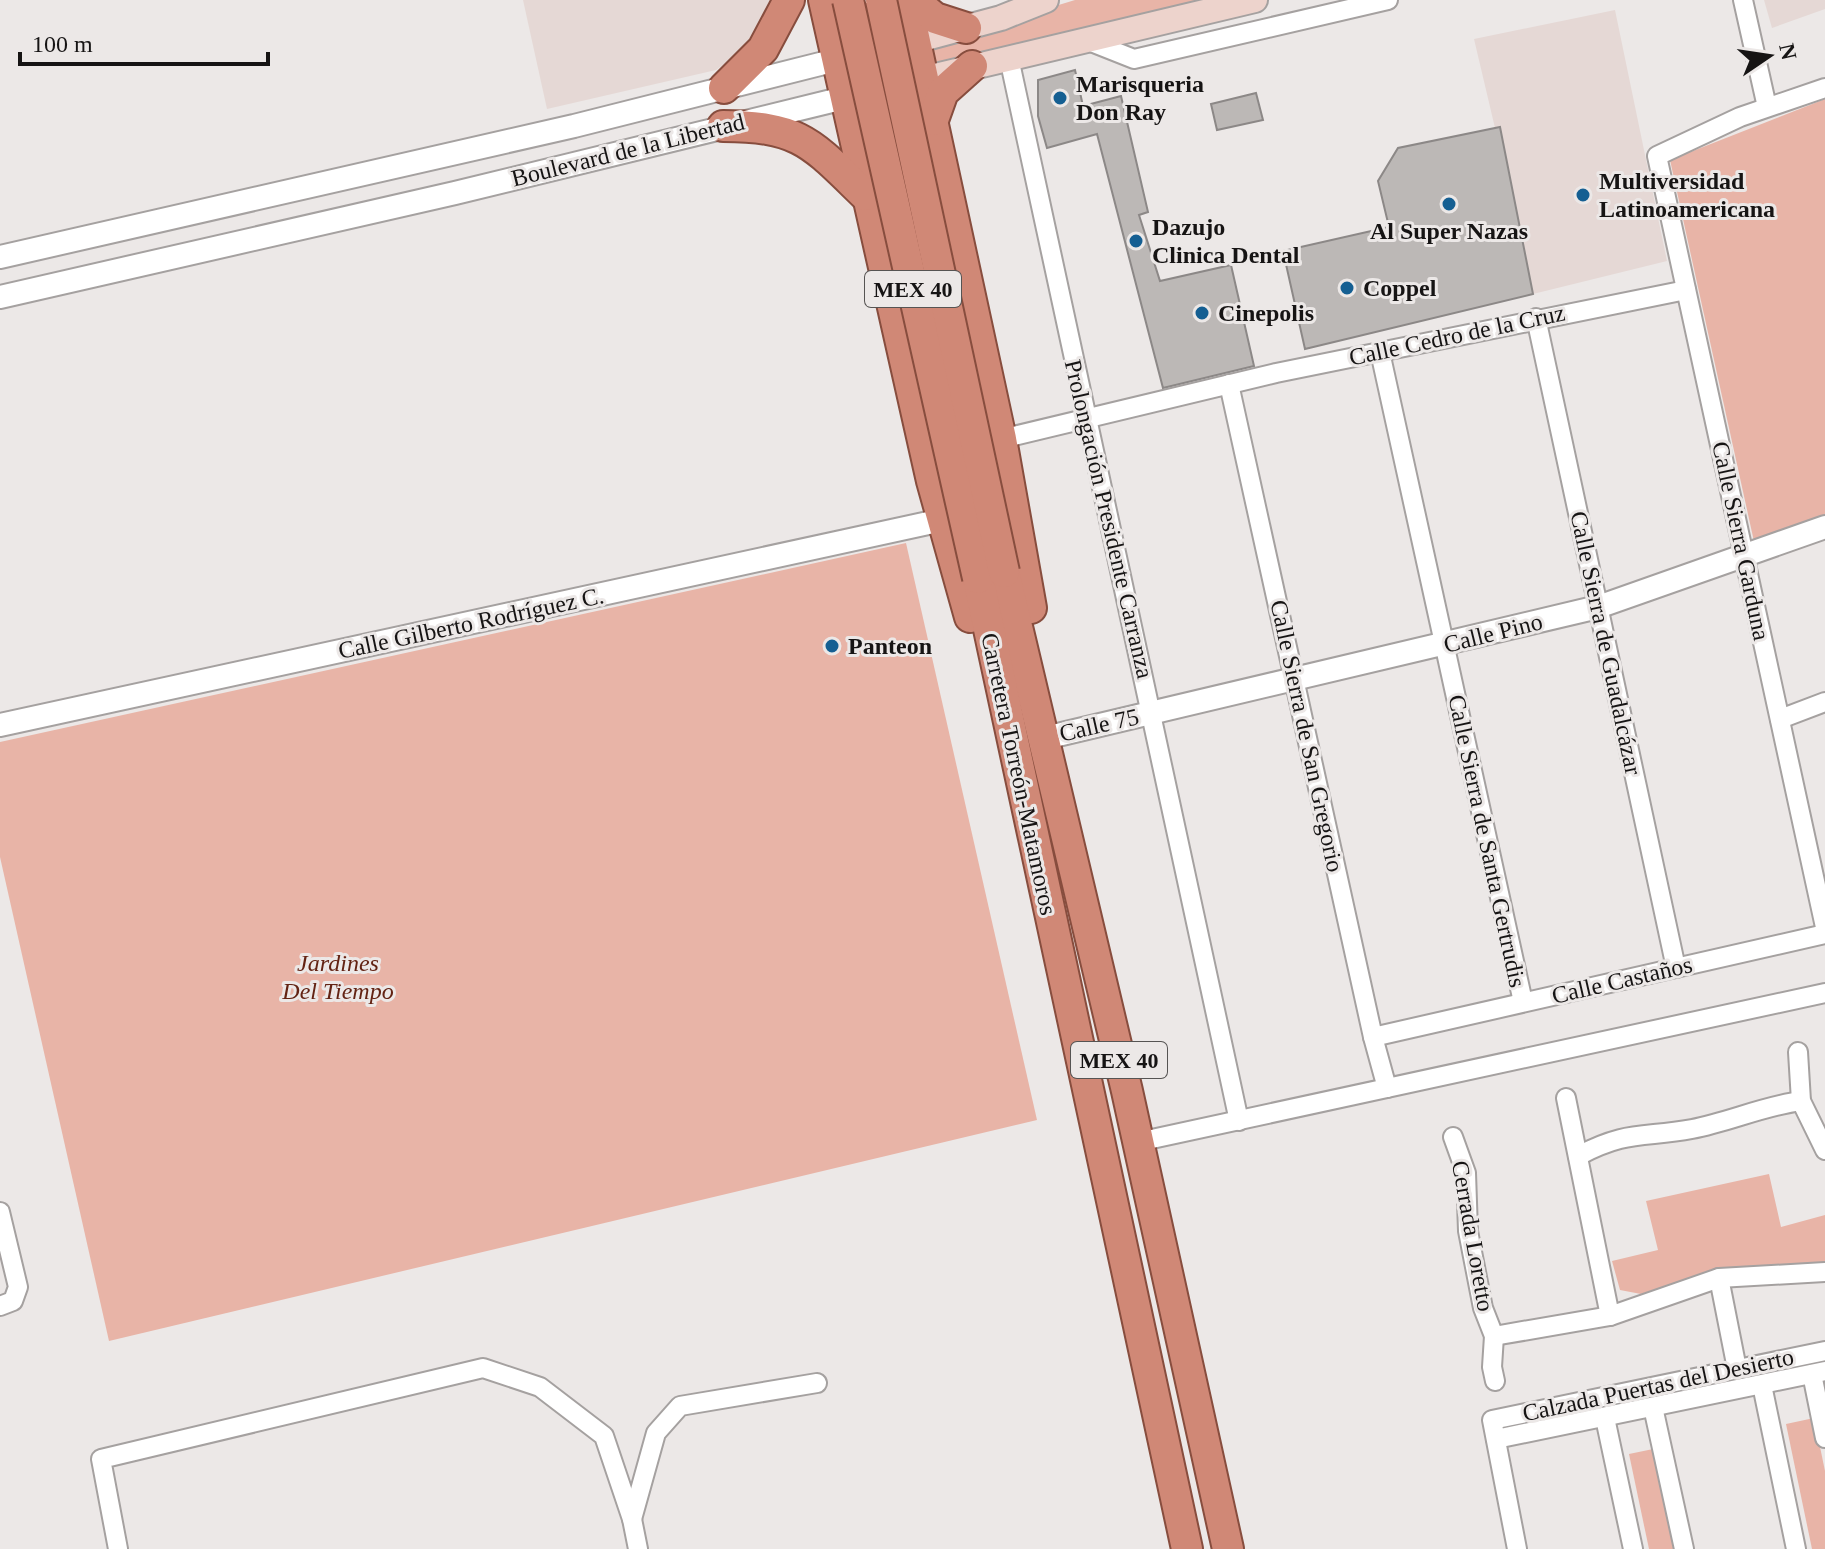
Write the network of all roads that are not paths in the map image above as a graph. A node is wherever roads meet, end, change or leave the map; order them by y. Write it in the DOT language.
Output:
graph roads {
  1 [pos="789,0"];
  2 [pos="824,0"];
  3 [pos="848,0"];
  4 [pos="881,0"];
  5 [pos="906,0"];
  6 [pos="913,0"];
  7 [pos="1046,0"];
  8 [pos="1255,0"];
  9 [pos="1388,0"];
  10 [pos="1743,0"];
  11 [pos="999,9"];
  12 [pos="966,28"];
  13 [pos="1086,40"];
  14 [pos="914,42"];
  15 [pos="1009,58"];
  16 [pos="836,60"];
  17 [pos="972,66"];
  18 [pos="923,77"];
  19 [pos="724,88"];
  20 [pos="1825,88"];
  21 [pos="844,98"];
  22 [pos="1767,107"];
  23 [pos="723,126"];
  24 [pos="935,129"];
  25 [pos="863,186"];
  26 [pos="0,257"];
  27 [pos="1686,290"];
  28 [pos="0,297"];
  29 [pos="1536,318"];
  30 [pos="1380,352"];
  31 [pos="1229,384"];
  32 [pos="1086,419"];
  33 [pos="1001,439"];
  34 [pos="942,520"];
  35 [pos="1825,527"];
  36 [pos="1744,556"];
  37 [pos="991,575"];
  38 [pos="1598,607"];
  39 [pos="1444,646"];
  40 [pos="998,674"];
  41 [pos="1294,681"];
  42 [pos="1036,698"];
  43 [pos="1825,702"];
  44 [pos="1153,712"];
  45 [pos="1780,719"];
  46 [pos="0,725"];
  47 [pos="1045,738"];
  48 [pos="1819,870"];
  49 [pos="1825,927"];
  50 [pos="1825,934"];
  51 [pos="1676,968"];
  52 [pos="1825,993"];
  53 [pos="1523,1002"];
  54 [pos="1373,1037"];
  55 [pos="1798,1052"];
  56 [pos="1387,1088"];
  57 [pos="1566,1098"];
  58 [pos="1801,1101"];
  59 [pos="1239,1121"];
  60 [pos="1453,1137"];
  61 [pos="1138,1142"];
  62 [pos="1825,1150"];
  63 [pos="1578,1156"];
  64 [pos="0,1212"];
  65 [pos="1825,1272"];
  66 [pos="1719,1278"];
  67 [pos="6,1303"];
  68 [pos="1610,1316"];
  69 [pos="1494,1336"];
  70 [pos="1825,1351"];
  71 [pos="1737,1369"];
  72 [pos="1818,1373"];
  73 [pos="1705,1375"];
  74 [pos="1495,1381"];
  75 [pos="817,1383"];
  76 [pos="1762,1385"];
  77 [pos="1709,1396"];
  78 [pos="1555,1406"];
  79 [pos="1653,1407"];
  80 [pos="1605,1418"];
  81 [pos="1560,1426"];
  82 [pos="1825,1438"];
  83 [pos="1496,1439"];
  84 [pos="1212,1475"];
  85 [pos="632,1519"];
  86 [pos="1516,1543"];
  87 [pos="118,1549"];
  88 [pos="638,1549"];
  89 [pos="1187,1549"];
  90 [pos="1206,1549"];
  91 [pos="1228,1549"];
  92 [pos="1499,1549"];
  93 [pos="1633,1549"];
  94 [pos="1684,1549"];
  95 [pos="1796,1549"];
  1 -- 19 [label="highway"];
  2 -- 16 [label="highway"];
  3 -- 37 [label="highway, Carretera Torreón-Matamoros / MEX 40, bridge"];
  4 -- 37 [label="highway, MEX 40, bridge"];
  5 -- 14 [label="highway"];
  6 -- 12 [label="highway"];
  7 -- 11 [label="main road, Boulevard de la Libertad"];
  8 -- 13 [label="main road, Boulevard de la Libertad"];
  9 -- 13 [label="street"];
  10 -- 22 [label="street"];
  11 -- 12 [label="main road, Boulevard de la Libertad"];
  12 -- 14 [label="main road, Boulevard de la Libertad"];
  13 -- 15 [label="main road, Boulevard de la Libertad"];
  14 -- 16 [label="main road, Boulevard de la Libertad"];
  14 -- 18 [label="highway"];
  15 -- 17 [label="main road, Boulevard de la Libertad"];
  15 -- 32 [label="street, Prolongación Presidente Carranza"];
  16 -- 19 [label="street, Boulevard de la Libertad"];
  16 -- 21 [label="highway"];
  17 -- 18 [label="main road, Boulevard de la Libertad"];
  17 -- 24 [label="highway"];
  18 -- 21 [label="main road, Boulevard de la Libertad"];
  18 -- 24 [label="highway"];
  19 -- 26 [label="street, Boulevard de la Libertad"];
  20 -- 22 [label="street"];
  21 -- 23 [label="street, Boulevard de la Libertad"];
  21 -- 25 [label="highway"];
  22 -- 27 [label="street, Calle Sierra Garduna"];
  23 -- 25 [label="highway"];
  23 -- 28 [label="street, Boulevard de la Libertad"];
  24 -- 25 [label="highway"];
  24 -- 33 [label="highway"];
  25 -- 34 [label="highway"];
  27 -- 29 [label="street, Calle Cedro de la Cruz"];
  27 -- 36 [label="street, Calle Sierra Garduna"];
  29 -- 30 [label="street, Calle Cedro de la Cruz"];
  29 -- 38 [label="street, Calle Sierra de Guadalcázar"];
  30 -- 31 [label="street, Calle Cedro de la Cruz"];
  30 -- 39 [label="street, Calle Sierra de Santa Gertrudis"];
  31 -- 32 [label="street, Calle Cedro de la Cruz"];
  31 -- 41 [label="street, Calle Sierra de San Gregorio"];
  32 -- 33 [label="street, Calle Cedro de la Cruz"];
  32 -- 44 [label="street, Prolongación Presidente Carranza"];
  33 -- 42 [label="highway"];
  34 -- 40 [label="highway"];
  34 -- 46 [label="street, Calle Gilberto Rodríguez C."];
  35 -- 36 [label="street, Calle Pino"];
  36 -- 38 [label="street, Calle Pino"];
  36 -- 45 [label="street, Calle Sierra Garduna"];
  37 -- 40 [label="highway, Carretera Torreón-Matamoros / MEX 40"];
  37 -- 42 [label="highway, MEX 40"];
  38 -- 39 [label="street, Calle Pino"];
  38 -- 51 [label="street, Calle Sierra de Guadalcázar"];
  39 -- 41 [label="street, Calle Pino"];
  39 -- 53 [label="street, Calle Sierra de Santa Gertrudis"];
  40 -- 89 [label="highway, Carretera Torreón-Matamoros / MEX 40"];
  41 -- 44 [label="street, Calle Pino"];
  41 -- 54 [label="street, Calle Sierra de San Gregorio"];
  42 -- 47 [label="highway, MEX 40"];
  43 -- 45 [label="street"];
  44 -- 47 [label="street, Calle 75"];
  44 -- 59 [label="street, Prolongación Presidente Carranza"];
  45 -- 48 [label="street, Calle Sierra Garduna"];
  47 -- 61 [label="highway, MEX 40"];
  48 -- 49 [label="street, Calle Sierra Garduna"];
  50 -- 51 [label="street, Calle Castaños"];
  51 -- 53 [label="street, Calle Castaños"];
  52 -- 56 [label="street"];
  53 -- 54 [label="street, Calle Castaños"];
  54 -- 56 [label="street, Calle Sierra de San Gregorio"];
  55 -- 58 [label="street"];
  56 -- 59 [label="street"];
  57 -- 63 [label="street"];
  58 -- 62 [label="street"];
  58 -- 63 [label="street"];
  59 -- 61 [label="street"];
  60 -- 69 [label="street, Cerrada Loretto"];
  61 -- 84 [label="highway, MEX 40"];
  63 -- 68 [label="street"];
  64 -- 67 [label="street"];
  65 -- 66 [label="street, Cerrada Loretto"];
  66 -- 68 [label="street, Cerrada Loretto"];
  66 -- 71 [label="street"];
  68 -- 69 [label="street, Cerrada Loretto"];
  69 -- 74 [label="street, Cerrada Loretto"];
  70 -- 71 [label="street, Calzada Puertas del Desierto"];
  71 -- 73 [label="street, Calzada Puertas del Desierto"];
  72 -- 76 [label="street, Calzada Puertas del Desierto"];
  72 -- 82 [label="street"];
  73 -- 77 [label="street"];
  73 -- 78 [label="street, Calzada Puertas del Desierto"];
  75 -- 85 [label="street"];
  76 -- 77 [label="street, Calzada Puertas del Desierto"];
  76 -- 95 [label="street"];
  77 -- 79 [label="street, Calzada Puertas del Desierto"];
  78 -- 81 [label="street"];
  78 -- 83 [label="street, Calzada Puertas del Desierto"];
  79 -- 80 [label="street, Calzada Puertas del Desierto"];
  79 -- 94 [label="street"];
  80 -- 81 [label="street, Calzada Puertas del Desierto"];
  80 -- 93 [label="street"];
  81 -- 83 [label="street, Calzada Puertas del Desierto"];
  83 -- 86 [label="street"];
  84 -- 90 [label="highway"];
  84 -- 91 [label="highway, MEX 40"];
  85 -- 87 [label="street"];
  85 -- 88 [label="street"];
  86 -- 92 [label="street"];
}
